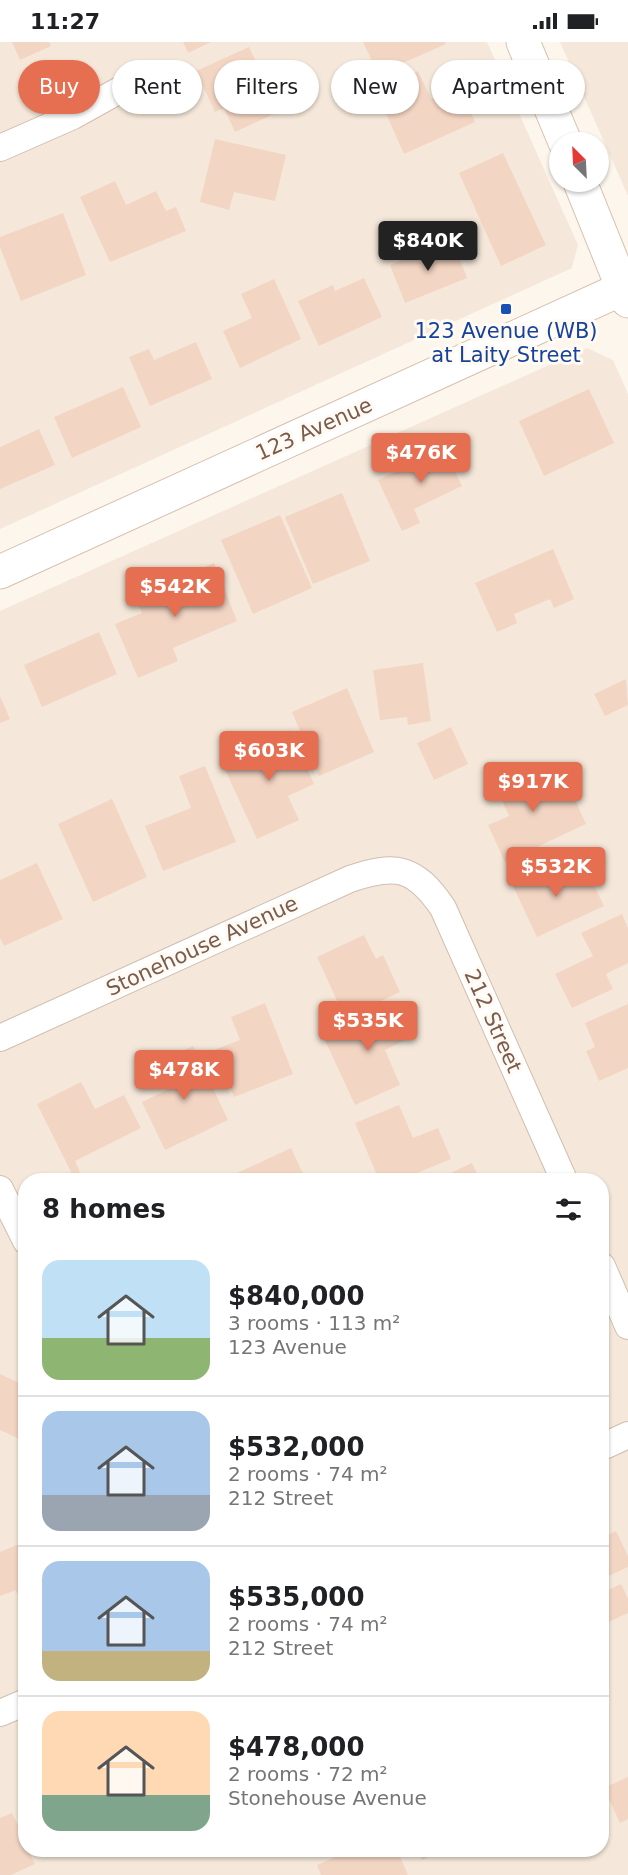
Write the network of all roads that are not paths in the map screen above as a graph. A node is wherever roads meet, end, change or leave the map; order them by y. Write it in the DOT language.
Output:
graph roads {
  1 [pos="523,42"];
  2 [pos="112,94"];
  3 [pos="561,132"];
  4 [pos="0,148"];
  5 [pos="584,192"];
  6 [pos="626,292"];
  7 [pos="0,572"];
  8 [pos="408,873"];
  9 [pos="0,1038"];
  10 [pos="561,1173"];
  11 [pos="0,1190"];
  12 [pos="18,1225"];
  13 [pos="609,1282"];
  14 [pos="628,1326"];
  15 [pos="628,1435"];
  16 [pos="609,1444"];
  17 [pos="18,1705"];
  18 [pos="0,1713"];
  1 -- 3 [label="street"];
  2 -- 4 [label="street"];
  5 -- 6 [label="street"];
  6 -- 7 [label="street, 123 Avenue"];
  8 -- 9 [label="street, Stonehouse Avenue"];
  8 -- 10 [label="street, 212 Street"];
  11 -- 12 [label="street"];
  13 -- 14 [label="street"];
  15 -- 16 [label="street"];
  17 -- 18 [label="street"];
}
